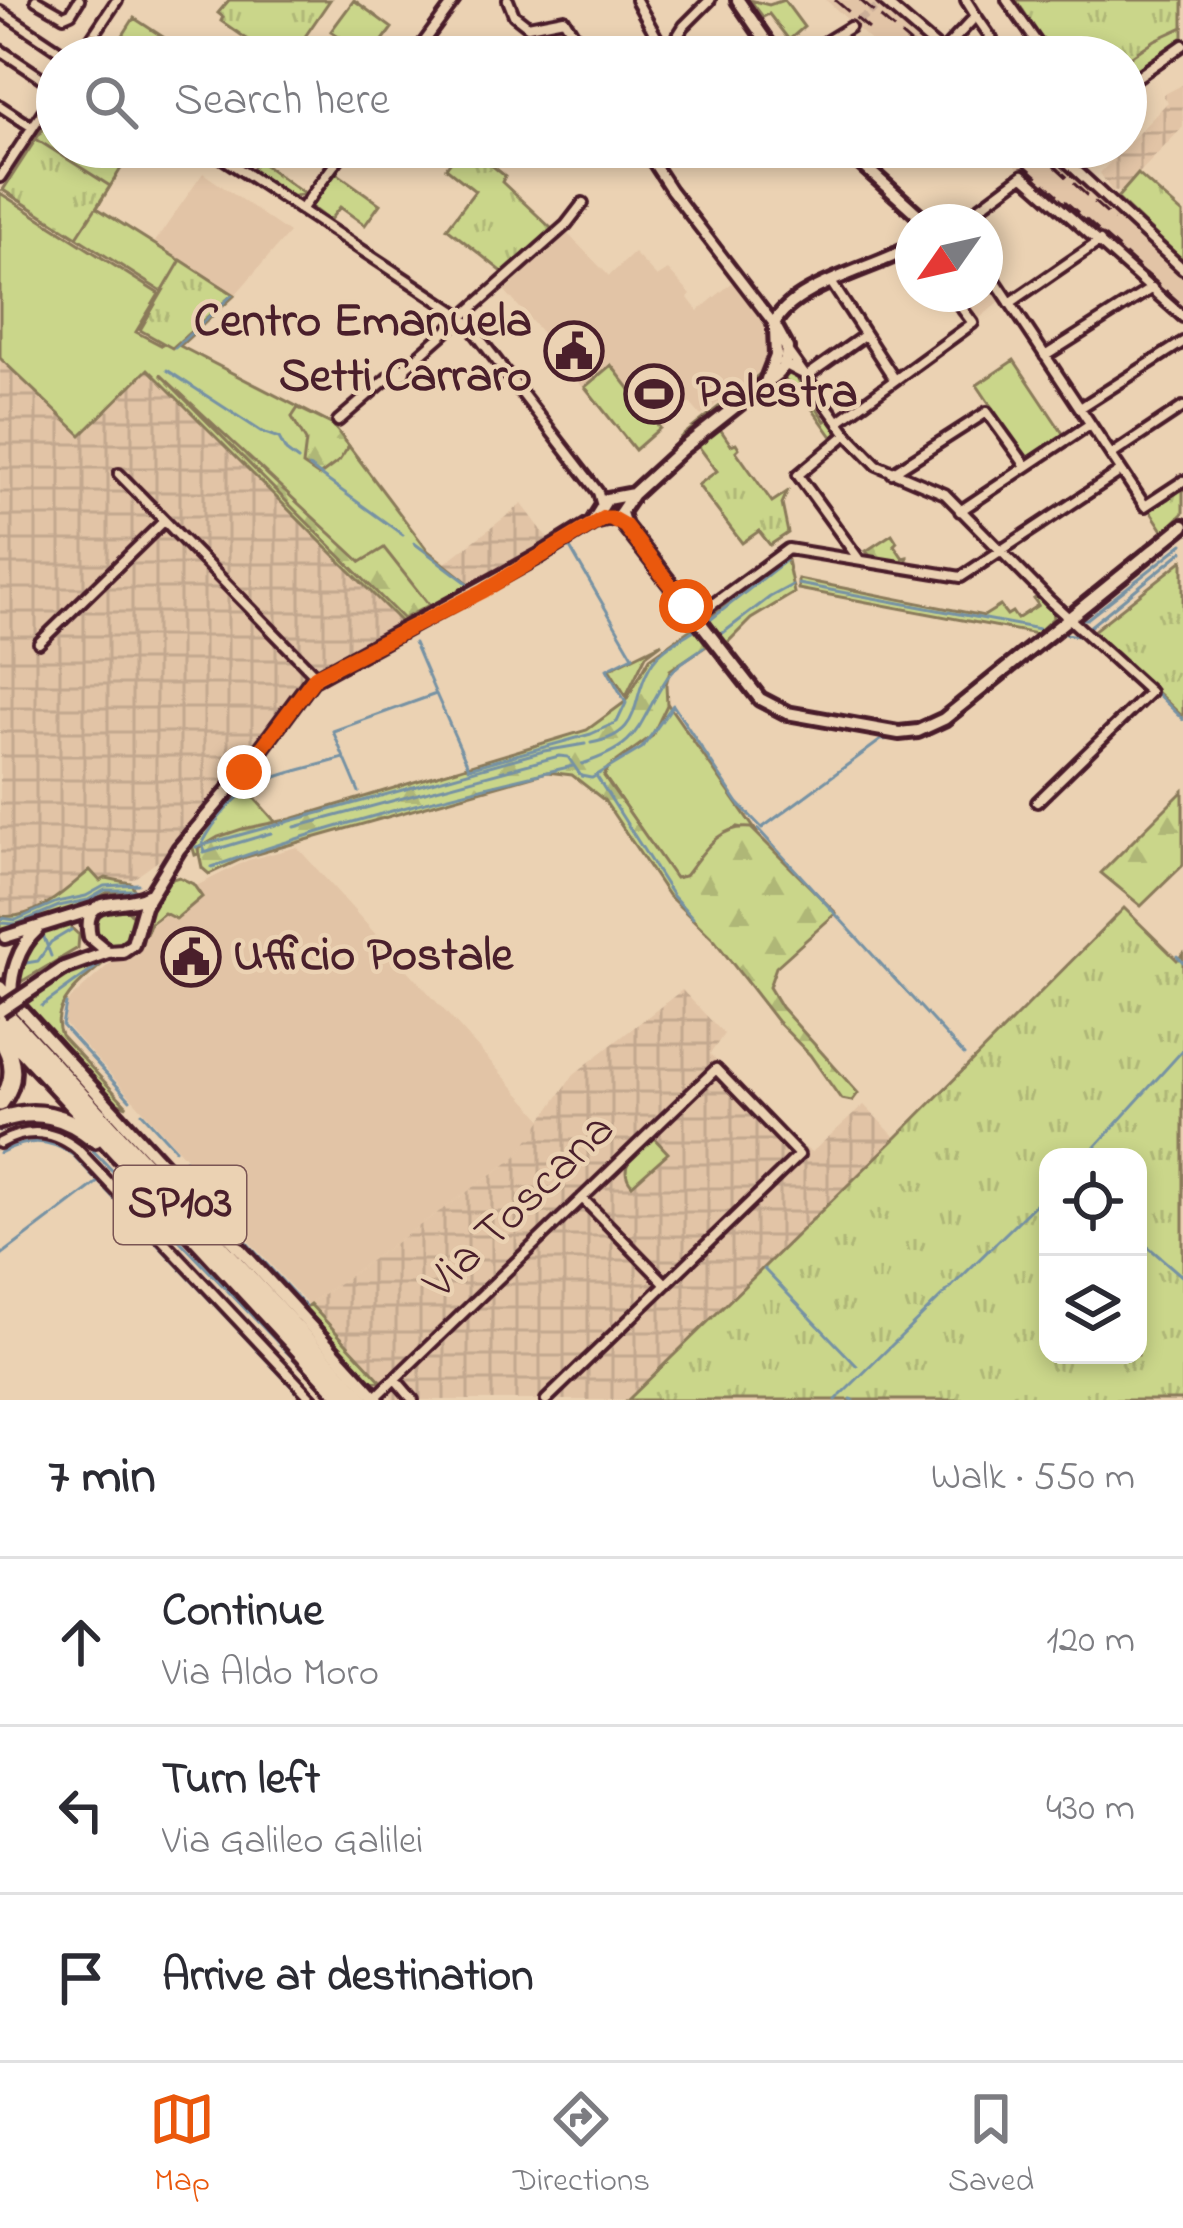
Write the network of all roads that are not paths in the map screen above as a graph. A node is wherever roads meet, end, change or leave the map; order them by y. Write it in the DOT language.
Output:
graph roads {
  1 [pos="36,0"];
  2 [pos="79,0"];
  3 [pos="117,0"];
  4 [pos="455,0"];
  5 [pos="508,0"];
  6 [pos="636,0"];
  7 [pos="710,0"];
  8 [pos="738,0"];
  9 [pos="966,0"];
  10 [pos="1007,0"];
  11 [pos="883,1"];
  12 [pos="0,11"];
  13 [pos="976,16"];
  14 [pos="850,27"];
  15 [pos="38,36"];
  16 [pos="93,36"];
  17 [pos="428,36"];
  18 [pos="575,36"];
  19 [pos="656,36"];
  20 [pos="678,36"];
  21 [pos="763,36"];
  22 [pos="835,36"];
  23 [pos="924,36"];
  24 [pos="960,36"];
  25 [pos="989,36"];
  26 [pos="1032,36"];
  27 [pos="0,50"];
  28 [pos="1179,52"];
  29 [pos="1147,72"];
  30 [pos="36,75"];
  31 [pos="0,106"];
  32 [pos="36,121"];
  33 [pos="32,127"];
  34 [pos="239,168"];
  35 [pos="332,168"];
  36 [pos="657,168"];
  37 [pos="866,168"];
  38 [pos="1074,168"];
  39 [pos="2,170"];
  40 [pos="583,203"];
  41 [pos="906,204"];
  42 [pos="983,204"];
  43 [pos="302,209"];
  44 [pos="1100,241"];
  45 [pos="895,257"];
  46 [pos="1183,269"];
  47 [pos="830,282"];
  48 [pos="1153,288"];
  49 [pos="1003,293"];
  50 [pos="1010,303"];
  51 [pos="965,312"];
  52 [pos="463,317"];
  53 [pos="1183,317"];
  54 [pos="774,324"];
  55 [pos="866,335"];
  56 [pos="1183,342"];
  57 [pos="783,356"];
  58 [pos="1045,356"];
  59 [pos="807,376"];
  60 [pos="895,380"];
  61 [pos="1183,407"];
  62 [pos="1080,408"];
  63 [pos="338,421"];
  64 [pos="839,421"];
  65 [pos="1090,424"];
  66 [pos="847,434"];
  67 [pos="1111,455"];
  68 [pos="1027,466"];
  69 [pos="1121,471"];
  70 [pos="119,474"];
  71 [pos="891,474"];
  72 [pos="1183,481"];
  73 [pos="613,510"];
  74 [pos="960,512"];
  75 [pos="164,521"];
  76 [pos="1183,526"];
  77 [pos="1001,551"];
  78 [pos="860,560"];
  79 [pos="698,615"];
  80 [pos="1067,617"];
  81 [pos="39,643"];
  82 [pos="316,676"];
  83 [pos="1037,802"];
  84 [pos="154,888"];
  85 [pos="123,903"];
  86 [pos="95,909"];
  87 [pos="65,918"];
  88 [pos="139,921"];
  89 [pos="39,928"];
  90 [pos="89,932"];
  91 [pos="3,937"];
  92 [pos="108,952"];
  93 [pos="19,954"];
  94 [pos="64,968"];
  95 [pos="15,970"];
  96 [pos="0,982"];
  97 [pos="4,1007"];
  98 [pos="0,1025"];
  99 [pos="0,1037"];
  100 [pos="0,1103"];
  101 [pos="0,1120"];
  102 [pos="0,1143"];
  103 [pos="582,1198"];
  104 [pos="666,1284"];
  105 [pos="272,1322"];
  106 [pos="394,1379"];
  107 [pos="372,1399"];
  108 [pos="313,1400"];
  109 [pos="346,1400"];
  110 [pos="413,1400"];
  111 [pos="546,1400"];
  1 -- 2 [label="street"];
  3 -- 16 [label="street"];
  4 -- 17 [label="street"];
  5 -- 18 [label="street"];
  6 -- 19 [label="street"];
  7 -- 20 [label="street"];
  8 -- 21 [label="street"];
  9 -- 13 [label="street"];
  10 -- 26 [label="street"];
  11 -- 23 [label="street"];
  12 -- 15 [label="street"];
  13 -- 24 [label="street"];
  13 -- 25 [label="street"];
  14 -- 22 [label="street"];
  27 -- 30 [label="street"];
  28 -- 29 [label="street"];
  31 -- 33 [label="street"];
  32 -- 33 [label="street"];
  33 -- 39 [label="street"];
  34 -- 43 [label="street"];
  35 -- 43 [label="street"];
  36 -- 54 [label="street"];
  37 -- 41 [label="street"];
  38 -- 46 [label="street"];
  40 -- 52 [label="street"];
  42 -- 44 [label="street"];
  43 -- 52 [label="street"];
  44 -- 48 [label="street"];
  44 -- 50 [label="street"];
  45 -- 47 [label="street"];
  47 -- 54 [label="street"];
  47 -- 55 [label="street"];
  48 -- 53 [label="street"];
  48 -- 58 [label="street"];
  49 -- 50 [label="street"];
  50 -- 58 [label="street"];
  51 -- 60 [label="street"];
  52 -- 63 [label="street"];
  52 -- 73 [label="street"];
  54 -- 57 [label="street"];
  55 -- 59 [label="street"];
  55 -- 60 [label="street"];
  56 -- 62 [label="street"];
  57 -- 59 [label="street"];
  57 -- 59 [label="street"];
  57 -- 73 [label="street"];
  58 -- 62 [label="street"];
  59 -- 64 [label="street"];
  60 -- 64 [label="street"];
  61 -- 67 [label="street"];
  62 -- 65 [label="street"];
  64 -- 66 [label="street"];
  65 -- 67 [label="street"];
  65 -- 68 [label="street"];
  66 -- 71 [label="street"];
  66 -- 78 [label="street"];
  67 -- 69 [label="street"];
  68 -- 71 [label="street"];
  68 -- 74 [label="street"];
  69 -- 72 [label="street"];
  69 -- 77 [label="street"];
  70 -- 75 [label="street"];
  71 -- 74 [label="street"];
  73 -- 79 [label="street"];
  73 -- 82 [label="street"];
  74 -- 77 [label="street"];
  75 -- 81 [label="street"];
  75 -- 82 [label="street"];
  76 -- 80 [label="street"];
  77 -- 78 [label="street"];
  77 -- 80 [label="street"];
  78 -- 79 [label="street"];
  79 -- 80 [label="street"];
  80 -- 83 [label="street"];
  82 -- 84 [label="street"];
  84 -- 85 [label="street"];
  84 -- 88 [label="street"];
  85 -- 86 [label="street"];
  85 -- 88 [label="street"];
  86 -- 87 [label="street"];
  86 -- 90 [label="street"];
  87 -- 89 [label="street"];
  87 -- 90 [label="street"];
  88 -- 92 [label="street"];
  89 -- 91 [label="street"];
  89 -- 93 [label="street"];
  90 -- 92 [label="street"];
  90 -- 94 [label="street"];
  91 -- 93 [label="street"];
  92 -- 94 [label="street"];
  93 -- 95 [label="street"];
  94 -- 97 [label="street, bridge"];
  95 -- 96 [label="street"];
  95 -- 97 [label="street"];
  96 -- 97 [label="street"];
  97 -- 107 [label="highway, SP103"];
  97 -- 107 [label="street, SP103"];
  98 -- 105 [label="highway, SP103"];
  99 -- 100 [label="highway"];
  101 -- 105 [label="highway, SP103"];
  102 -- 108 [label="street"];
  103 -- 104 [label="street"];
  103 -- 104 [label="street, Via Toscana"];
  103 -- 106 [label="street, Via Toscana"];
  104 -- 111 [label="street"];
  105 -- 109 [label="highway, SP103"];
  106 -- 107 [label="street, Via Toscana"];
  106 -- 110 [label="street"];
}
